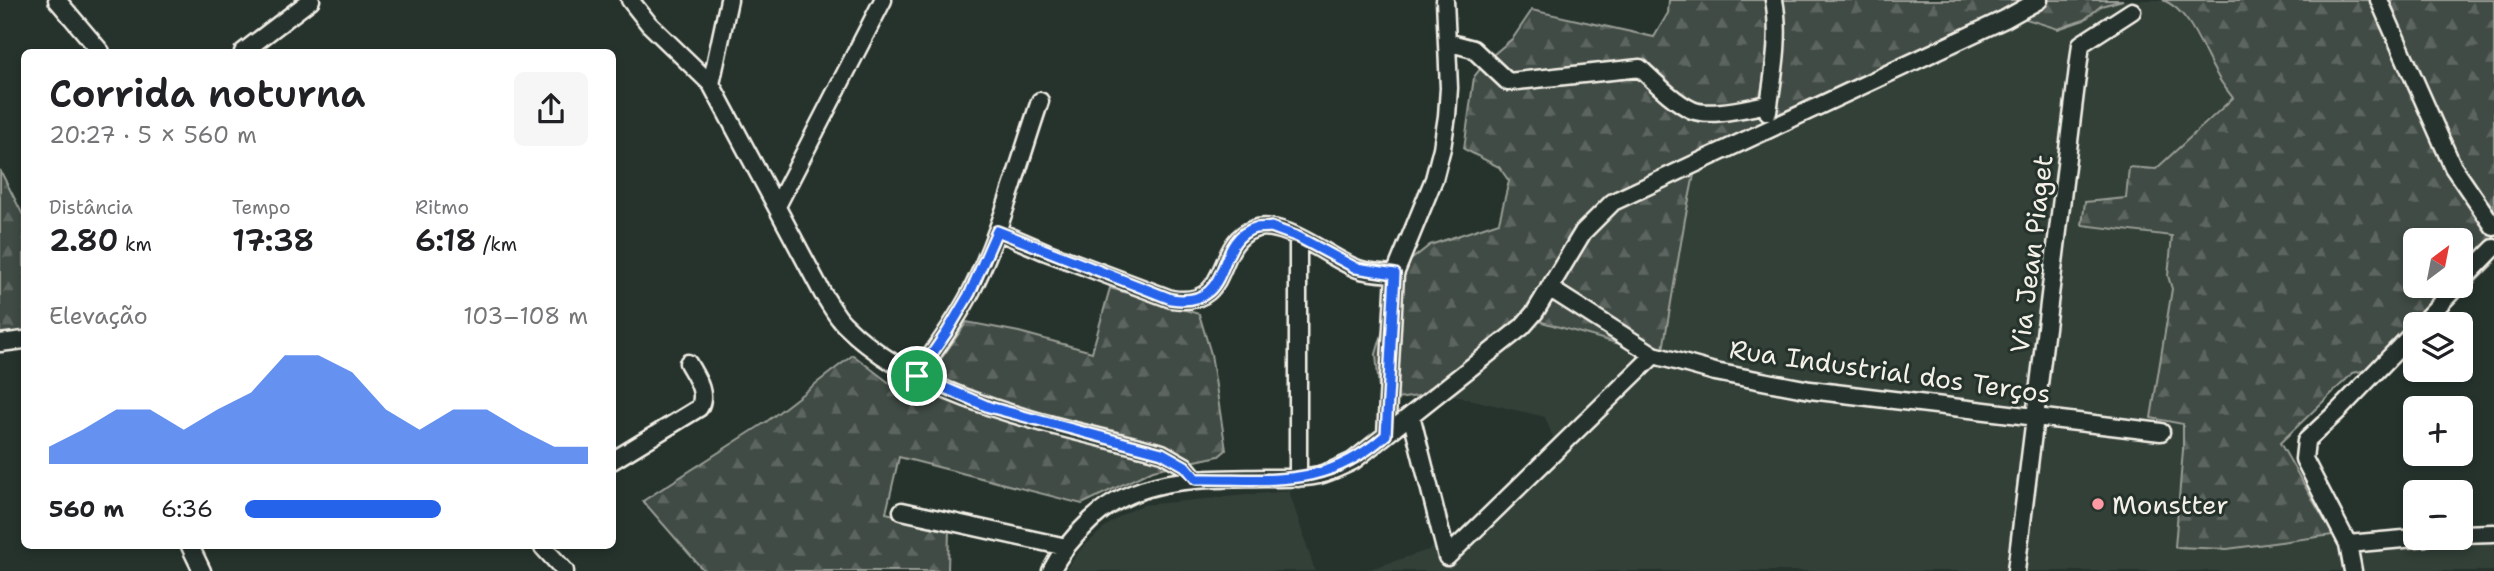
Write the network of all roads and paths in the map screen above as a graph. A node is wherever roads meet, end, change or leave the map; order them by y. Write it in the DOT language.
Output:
graph roads {
  1 [pos="57,0"];
  2 [pos="311,0"];
  3 [pos="630,0"];
  4 [pos="729,0"];
  5 [pos="883,0"];
  6 [pos="1445,0"];
  7 [pos="1774,0"];
  8 [pos="2039,0"];
  9 [pos="2379,0"];
  10 [pos="2132,11"];
  11 [pos="1447,42"];
  12 [pos="98,49"];
  13 [pos="247,49"];
  14 [pos="711,84"];
  15 [pos="1040,101"];
  16 [pos="1769,104"];
  17 [pos="1765,130"];
  18 [pos="777,206"];
  19 [pos="2494,226"];
  20 [pos="997,231"];
  21 [pos="1298,237"];
  22 [pos="2494,248"];
  23 [pos="2473,270"];
  24 [pos="1395,274"];
  25 [pos="1549,288"];
  26 [pos="2446,298"];
  27 [pos="2432,312"];
  28 [pos="21,340"];
  29 [pos="0,343"];
  30 [pos="2403,343"];
  31 [pos="1654,355"];
  32 [pos="688,363"];
  33 [pos="917,376"];
  34 [pos="1411,415"];
  35 [pos="2036,416"];
  36 [pos="2161,432"];
  37 [pos="1386,435"];
  38 [pos="616,459"];
  39 [pos="1298,478"];
  40 [pos="1196,479"];
  41 [pos="902,510"];
  42 [pos="2494,533"];
  43 [pos="2473,534"];
  44 [pos="2403,539"];
  45 [pos="2348,544"];
  46 [pos="1066,547"];
  47 [pos="191,549"];
  48 [pos="545,549"];
  49 [pos="202,571"];
  50 [pos="565,571"];
  51 [pos="1051,571"];
  52 [pos="2016,571"];
  53 [pos="2353,571"];
  1 -- 12 [label="street"];
  2 -- 13 [label="street"];
  3 -- 14 [label="street"];
  4 -- 14 [label="street"];
  5 -- 18 [label="street"];
  6 -- 11 [label="street"];
  7 -- 16 [label="street"];
  8 -- 17 [label="street"];
  9 -- 19 [label="street"];
  10 -- 35 [label="street, Via Jean Piaget"];
  11 -- 16 [label="street"];
  11 -- 24 [label="street"];
  14 -- 18 [label="street"];
  15 -- 20 [label="street"];
  16 -- 17 [label="street"];
  17 -- 25 [label="street"];
  18 -- 33 [label="street"];
  20 -- 21 [label="street"];
  20 -- 33 [label="street"];
  21 -- 24 [label="street"];
  21 -- 39 [label="street"];
  22 -- 23 [label="street"];
  24 -- 37 [label="street"];
  25 -- 31 [label="street, Rua Industrial dos Terços"];
  25 -- 34 [label="street"];
  26 -- 27 [label="street"];
  28 -- 29 [label="street"];
  30 -- 45 [label="street"];
  31 -- 34 [label="street"];
  31 -- 35 [label="street, Rua Industrial dos Terços"];
  32 -- 38 [label="street"];
  33 -- 40 [label="street"];
  34 -- 37 [label="street"];
  35 -- 36 [label="street, Rua Industrial dos Terços"];
  35 -- 52 [label="street, Via Jean Piaget"];
  37 -- 39 [label="street"];
  39 -- 40 [label="street"];
  40 -- 46 [label="street"];
  41 -- 46 [label="street"];
  42 -- 43 [label="street"];
  44 -- 45 [label="street"];
  45 -- 53 [label="street"];
  46 -- 51 [label="street"];
  47 -- 49 [label="street"];
  48 -- 50 [label="street"];
}
